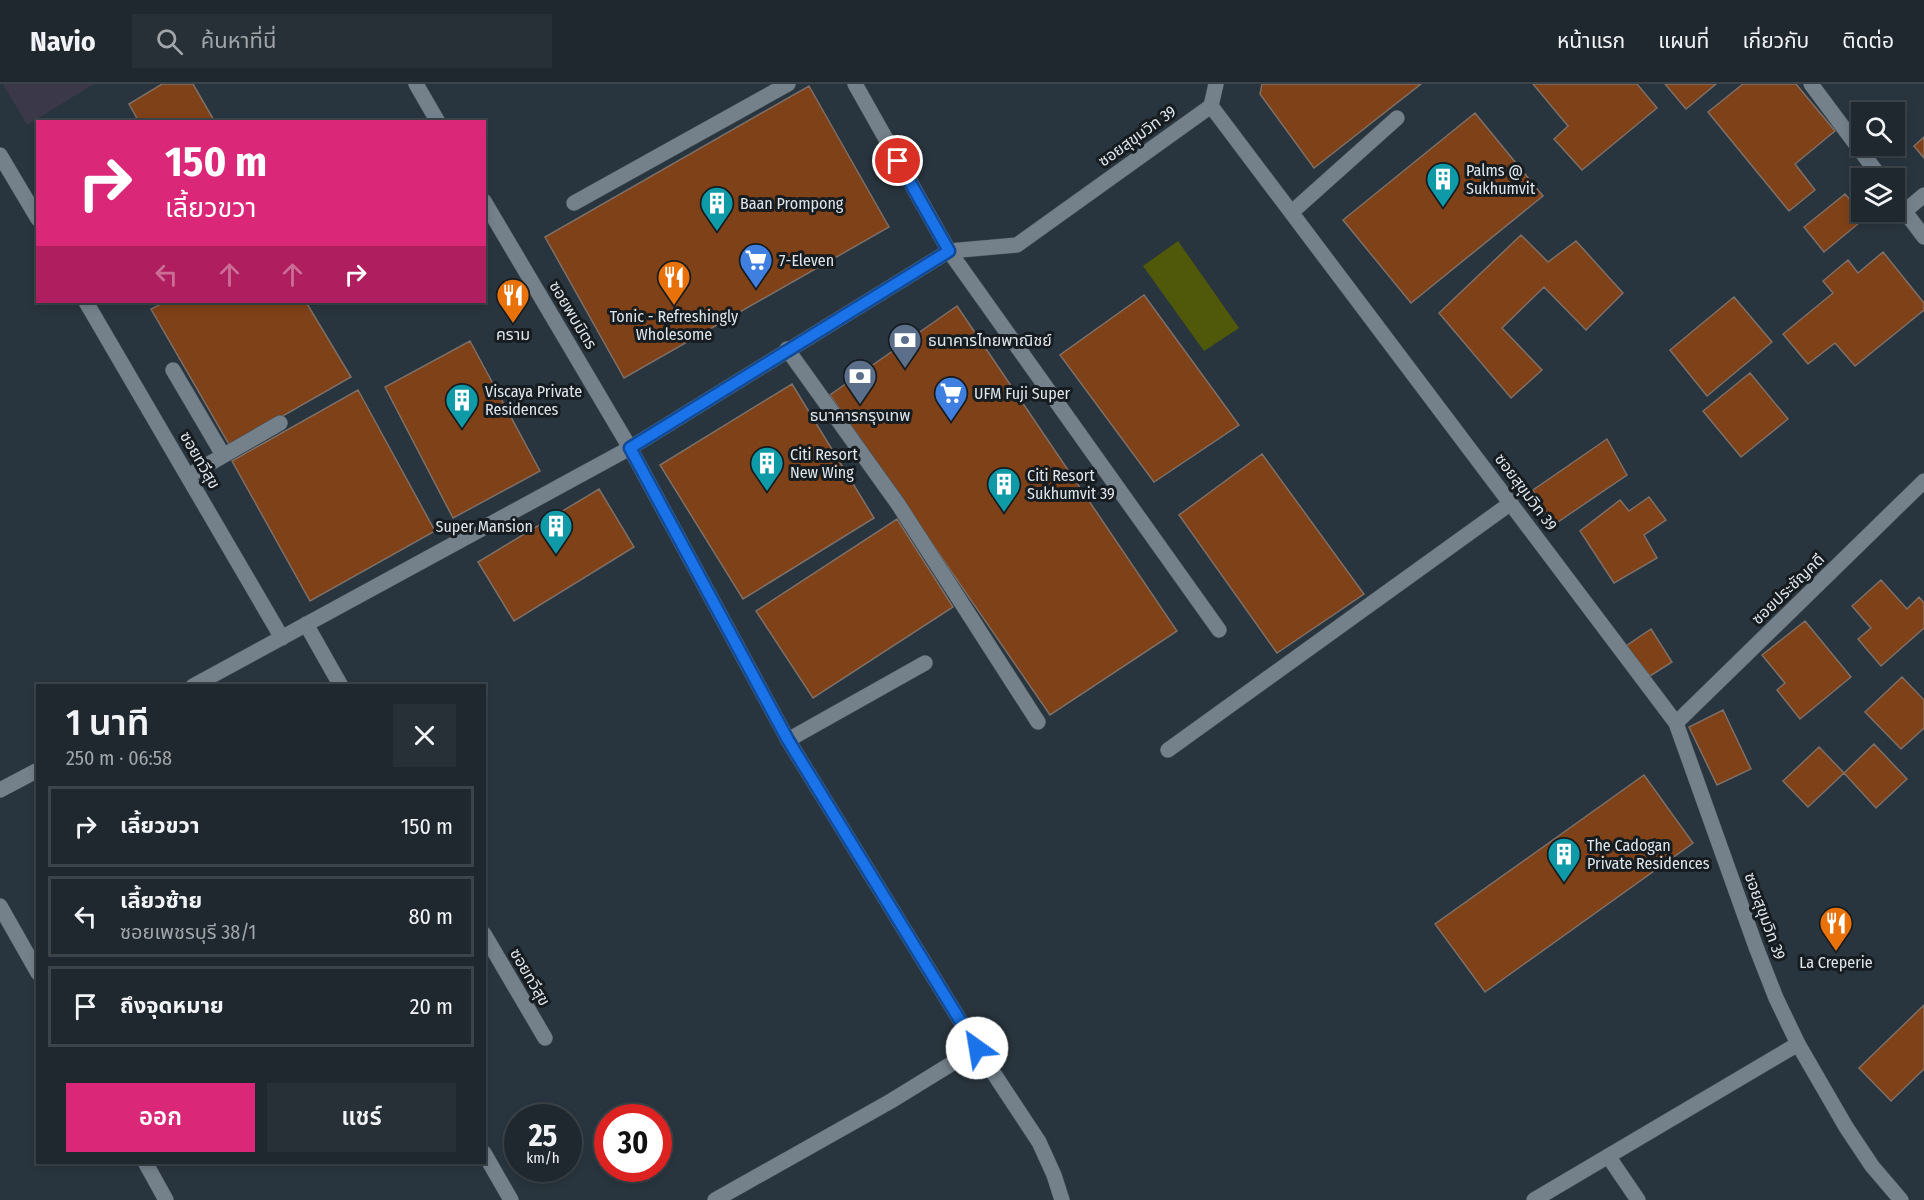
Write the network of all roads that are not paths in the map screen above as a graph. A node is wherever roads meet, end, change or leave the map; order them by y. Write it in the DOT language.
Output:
graph roads {
  1 [pos="416,84"];
  2 [pos="788,84"];
  3 [pos="855,84"];
  4 [pos="1216,84"];
  5 [pos="1811,84"];
  6 [pos="1210,106"];
  7 [pos="1397,118"];
  8 [pos="437,120"];
  9 [pos="0,155"];
  10 [pos="1874,168"];
  11 [pos="1924,195"];
  12 [pos="574,203"];
  13 [pos="486,204"];
  14 [pos="1905,211"];
  15 [pos="1292,212"];
  16 [pos="36,216"];
  17 [pos="1924,237"];
  18 [pos="949,251"];
  19 [pos="87,303"];
  20 [pos="787,349"];
  21 [pos="173,370"];
  22 [pos="280,423"];
  23 [pos="630,448"];
  24 [pos="223,455"];
  25 [pos="188,476"];
  26 [pos="1924,481"];
  27 [pos="1511,503"];
  28 [pos="306,624"];
  29 [pos="1219,630"];
  30 [pos="282,638"];
  31 [pos="924,663"];
  32 [pos="197,684"];
  33 [pos="340,684"];
  34 [pos="1038,722"];
  35 [pos="1676,723"];
  36 [pos="788,740"];
  37 [pos="1168,750"];
  38 [pos="36,771"];
  39 [pos="0,790"];
  40 [pos="0,906"];
  41 [pos="486,937"];
  42 [pos="36,969"];
  43 [pos="545,1038"];
  44 [pos="1798,1044"];
  45 [pos="977,1048"];
  46 [pos="1608,1156"];
  47 [pos="486,1157"];
  48 [pos="146,1164"];
  49 [pos="166,1200"];
  50 [pos="511,1200"];
  51 [pos="715,1200"];
  52 [pos="1062,1200"];
  53 [pos="1534,1200"];
  54 [pos="1638,1200"];
  55 [pos="1901,1200"];
  1 -- 8 [label="street"];
  2 -- 12 [label="street"];
  3 -- 18 [label="street"];
  4 -- 6 [label="street"];
  5 -- 10 [label="street"];
  6 -- 15 [label="street, ซอยสุขุมวิท 39"];
  6 -- 18 [label="street, ซอยสุขุมวิท 39"];
  7 -- 15 [label="street"];
  9 -- 16 [label="street"];
  11 -- 14 [label="street"];
  13 -- 23 [label="street, ซอยพบมิตร"];
  14 -- 17 [label="street"];
  15 -- 27 [label="street, ซอยสุขุมวิท 39"];
  18 -- 20 [label="street"];
  18 -- 29 [label="street"];
  19 -- 25 [label="street, ซอยทวีสุข"];
  20 -- 23 [label="street"];
  20 -- 34 [label="street"];
  21 -- 24 [label="street"];
  22 -- 24 [label="street"];
  23 -- 28 [label="street"];
  23 -- 36 [label="street, ซอยพบมิตร"];
  24 -- 25 [label="street"];
  25 -- 30 [label="street, ซอยทวีสุข"];
  26 -- 35 [label="street, ซอยประชัญคดี"];
  27 -- 35 [label="street, ซอยสุขุมวิท 39"];
  27 -- 37 [label="street"];
  28 -- 30 [label="street"];
  28 -- 33 [label="street"];
  30 -- 32 [label="street"];
  31 -- 36 [label="street"];
  35 -- 44 [label="street, ซอยสุขุมวิท 39"];
  36 -- 45 [label="street, ซอยพบมิตร"];
  38 -- 39 [label="street"];
  40 -- 42 [label="street"];
  41 -- 43 [label="street, ซอยทวีสุข"];
  44 -- 46 [label="street"];
  44 -- 55 [label="street, ซอยสุขุมวิท 39"];
  45 -- 51 [label="street"];
  45 -- 52 [label="street, ซอยพบมิตร"];
  46 -- 53 [label="street"];
  46 -- 54 [label="street"];
  47 -- 50 [label="street"];
  48 -- 49 [label="street"];
}
